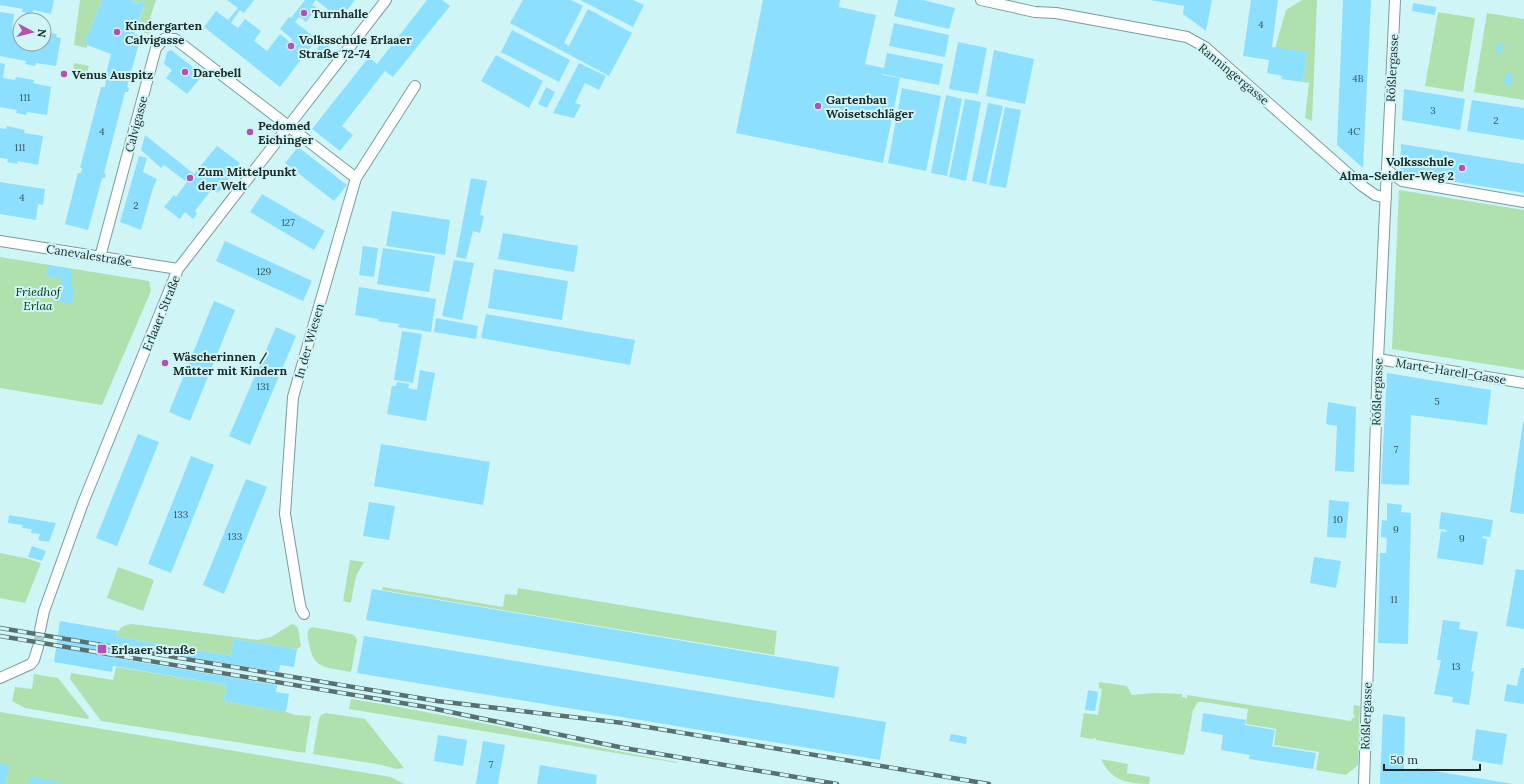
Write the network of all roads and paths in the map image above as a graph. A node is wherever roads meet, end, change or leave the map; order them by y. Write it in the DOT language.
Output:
graph roads {
  1 [pos="386,0"];
  2 [pos="981,0"];
  3 [pos="1395,0"];
  4 [pos="415,86"];
  5 [pos="288,127"];
  6 [pos="1388,170"];
  7 [pos="356,178"];
  8 [pos="1386,198"];
  9 [pos="1524,202"];
  10 [pos="0,241"];
  11 [pos="100,257"];
  12 [pos="178,269"];
  13 [pos="1378,359"];
  14 [pos="1524,383"];
  15 [pos="304,614"];
  16 [pos="40,630"];
  17 [pos="38,648"];
  18 [pos="0,678"];
  19 [pos="1364,784"];
  1 -- 5 [label="street, Erlaaer Straße"];
  2 -- 8 [label="street, Ranningergasse"];
  3 -- 6 [label="street, Rößlergasse"];
  4 -- 7 [label="street, In der Wiesen"];
  5 -- 7 [label="street, Calvigasse"];
  5 -- 11 [label="street, Calvigasse"];
  5 -- 12 [label="street, Erlaaer Straße"];
  6 -- 8 [label="street, Rößlergasse"];
  6 -- 9 [label="street"];
  7 -- 15 [label="street, In der Wiesen"];
  8 -- 13 [label="street, Rößlergasse"];
  10 -- 11 [label="street, Canevalestraße"];
  11 -- 12 [label="street, Canevalestraße"];
  12 -- 16 [label="street, Erlaaer Straße"];
  13 -- 14 [label="street, Marte-Harell-Gasse"];
  13 -- 19 [label="street, Rößlergasse"];
  17 -- 18 [label="street"];
}
